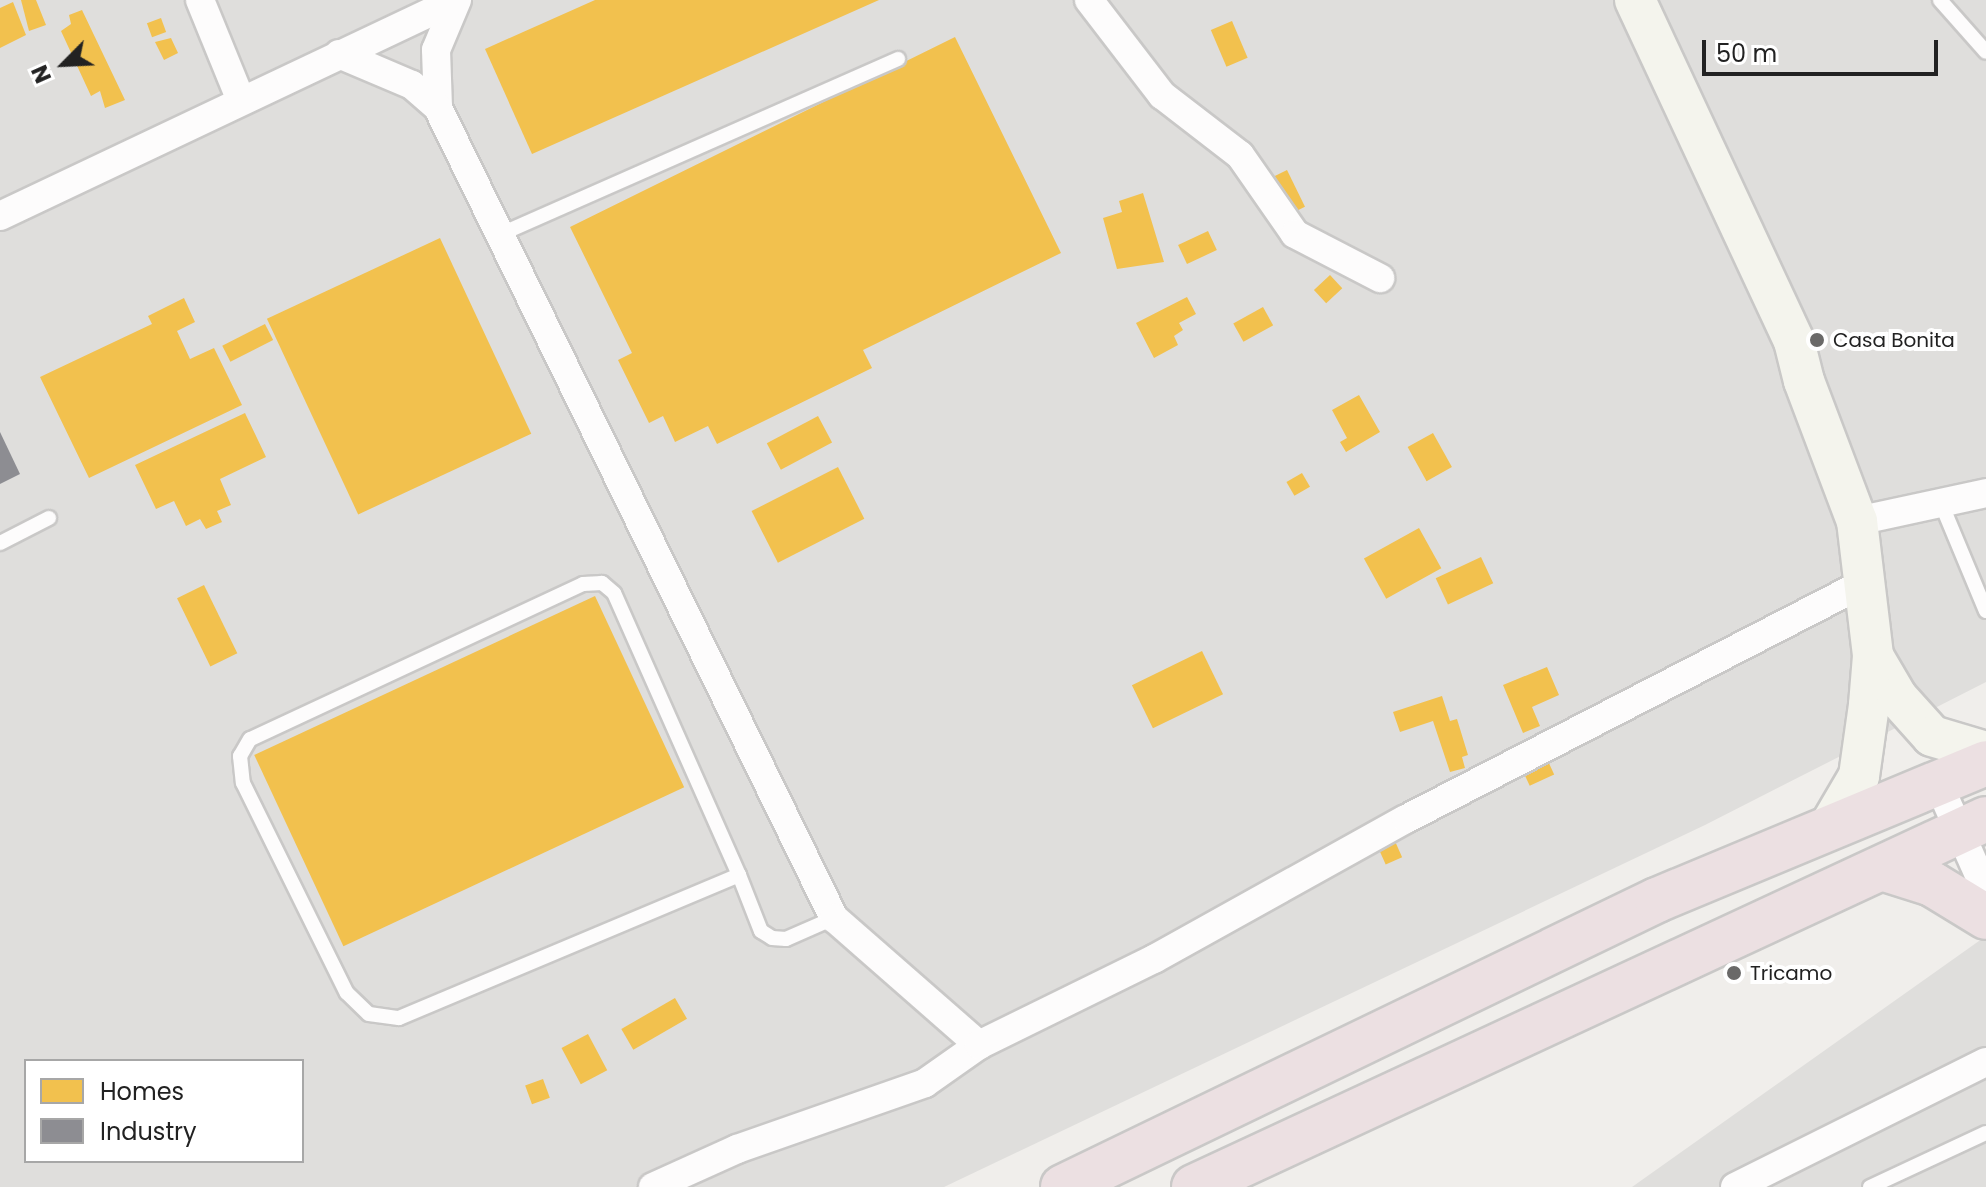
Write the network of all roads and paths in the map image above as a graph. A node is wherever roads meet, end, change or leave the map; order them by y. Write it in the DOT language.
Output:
graph roads {
  1 [pos="200,0"];
  2 [pos="457,0"];
  3 [pos="1089,0"];
  4 [pos="1635,0"];
  5 [pos="1940,0"];
  6 [pos="1986,52"];
  7 [pos="339,54"];
  8 [pos="898,59"];
  9 [pos="240,98"];
  10 [pos="438,108"];
  11 [pos="0,216"];
  12 [pos="501,234"];
  13 [pos="1380,278"];
  14 [pos="1986,493"];
  15 [pos="1941,503"];
  16 [pos="49,518"];
  17 [pos="1857,521"];
  18 [pos="0,543"];
  19 [pos="1866,582"];
  20 [pos="1986,611"];
  21 [pos="1873,656"];
  22 [pos="1986,752"];
  23 [pos="1986,763"];
  24 [pos="1938,783"];
  25 [pos="1972,826"];
  26 [pos="1828,829"];
  27 [pos="1885,869"];
  28 [pos="739,875"];
  29 [pos="1986,891"];
  30 [pos="1986,917"];
  31 [pos="834,918"];
  32 [pos="979,1045"];
  33 [pos="1986,1062"];
  34 [pos="1986,1133"];
  35 [pos="653,1187"];
  36 [pos="1063,1187"];
  37 [pos="1194,1187"];
  38 [pos="1735,1187"];
  39 [pos="1870,1187"];
  1 -- 9 [label="street"];
  2 -- 7 [label="street"];
  2 -- 10 [label="street"];
  3 -- 13 [label="street"];
  4 -- 17 [label="street"];
  5 -- 6 [label="lane"];
  7 -- 9 [label="street"];
  7 -- 10 [label="street"];
  8 -- 12 [label="lane"];
  9 -- 11 [label="street"];
  10 -- 12 [label="street"];
  12 -- 31 [label="street"];
  14 -- 15 [label="street"];
  15 -- 17 [label="street"];
  15 -- 20 [label="lane"];
  16 -- 18 [label="lane"];
  17 -- 19 [label="street"];
  19 -- 21 [label="street"];
  19 -- 32 [label="street"];
  21 -- 22 [label="street"];
  21 -- 26 [label="street"];
  23 -- 24 [label="highway"];
  24 -- 25 [label="street"];
  24 -- 26 [label="highway"];
  25 -- 27 [label="highway"];
  25 -- 29 [label="street"];
  26 -- 36 [label="highway"];
  27 -- 30 [label="highway"];
  27 -- 37 [label="highway"];
  28 -- 28 [label="lane"];
  28 -- 31 [label="lane"];
  31 -- 32 [label="street"];
  32 -- 35 [label="street"];
  33 -- 38 [label="street"];
  34 -- 39 [label="lane"];
}
